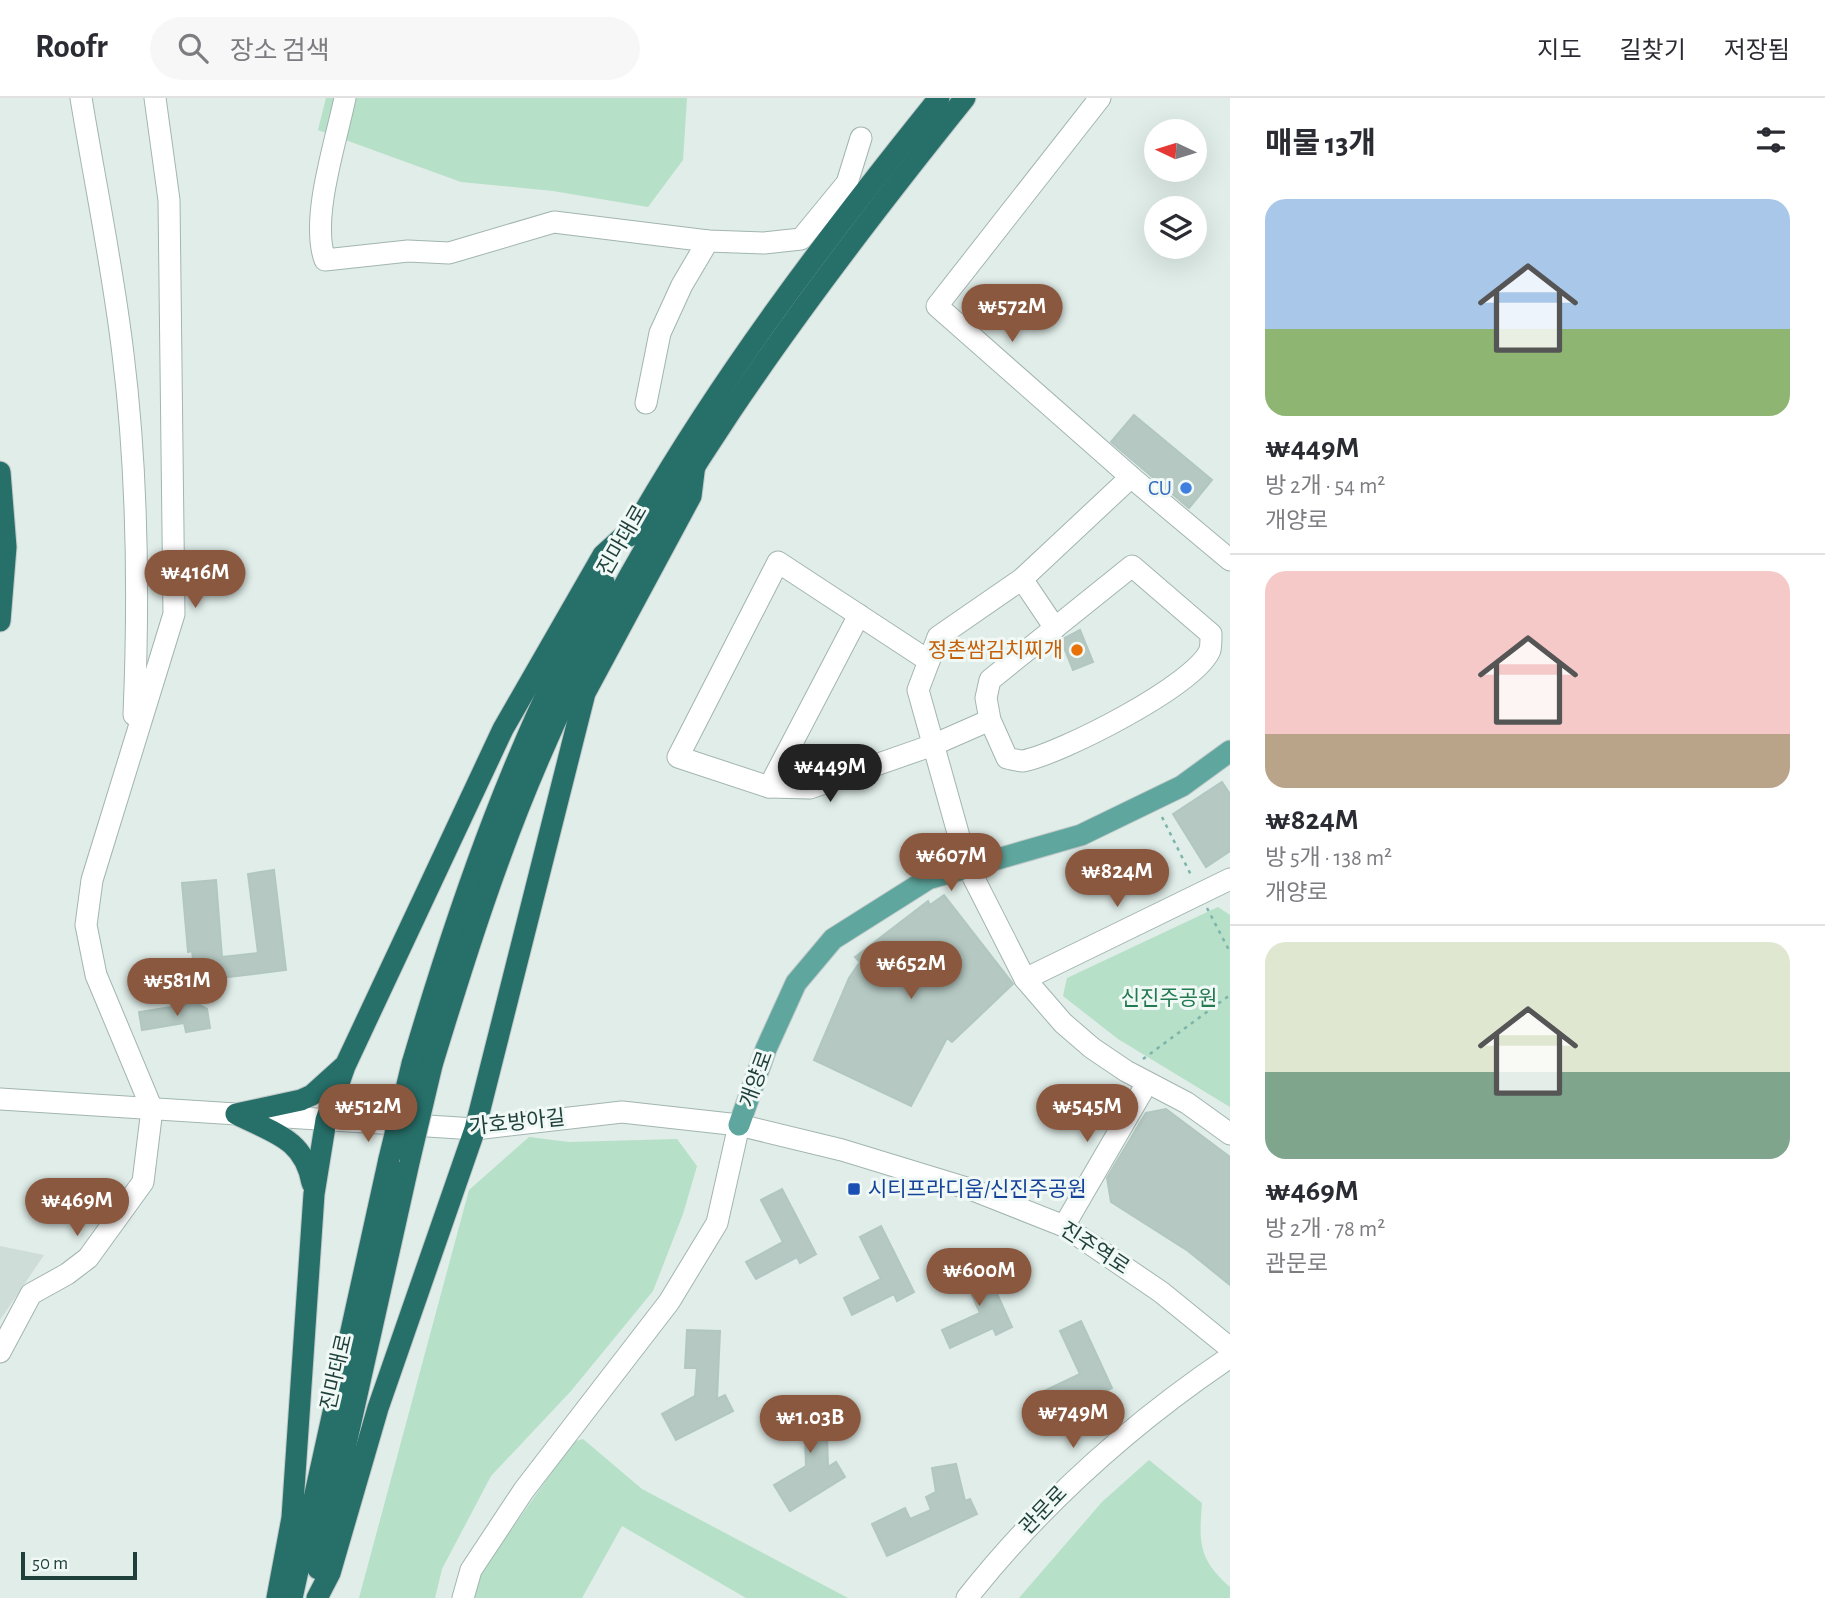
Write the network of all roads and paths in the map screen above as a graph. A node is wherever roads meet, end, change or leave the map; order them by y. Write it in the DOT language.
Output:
graph roads {
  1 [pos="81,98"];
  2 [pos="155,98"];
  3 [pos="345,98"];
  4 [pos="939,98"];
  5 [pos="965,98"];
  6 [pos="1100,98"];
  7 [pos="861,138"];
  8 [pos="708,241"];
  9 [pos="646,403"];
  10 [pos="695,464"];
  11 [pos="0,472"];
  12 [pos="1130,478"];
  13 [pos="636,524"];
  14 [pos="1230,560"];
  15 [pos="1022,579"];
  16 [pos="859,615"];
  17 [pos="0,621"];
  18 [pos="1055,628"];
  19 [pos="929,661"];
  20 [pos="990,719"];
  21 [pos="933,745"];
  22 [pos="131,747"];
  23 [pos="1230,751"];
  24 [pos="769,787"];
  25 [pos="967,865"];
  26 [pos="1230,879"];
  27 [pos="1026,979"];
  28 [pos="1230,995"];
  29 [pos="422,1065"];
  30 [pos="345,1066"];
  31 [pos="1126,1071"];
  32 [pos="1147,1083"];
  33 [pos="0,1100"];
  34 [pos="152,1109"];
  35 [pos="236,1114"];
  36 [pos="326,1120"];
  37 [pos="739,1125"];
  38 [pos="475,1129"];
  39 [pos="1230,1134"];
  40 [pos="314,1194"];
  41 [pos="1064,1226"];
  42 [pos="1230,1348"];
  43 [pos="0,1352"];
  44 [pos="1230,1357"];
  45 [pos="277,1598"];
  46 [pos="292,1598"];
  47 [pos="311,1598"];
  48 [pos="317,1598"];
  49 [pos="463,1598"];
  50 [pos="967,1598"];
  1 -- 22 [label="street"];
  2 -- 22 [label="street"];
  3 -- 8 [label="street"];
  4 -- 13 [label="highway, 진마대로"];
  5 -- 10 [label="highway, 진마대로"];
  6 -- 12 [label="street"];
  7 -- 8 [label="street"];
  8 -- 9 [label="street"];
  10 -- 29 [label="highway, 진마대로"];
  10 -- 38 [label="highway"];
  11 -- 17 [label="highway"];
  12 -- 14 [label="street"];
  12 -- 15 [label="street"];
  13 -- 29 [label="highway, 진마대로"];
  13 -- 30 [label="highway"];
  15 -- 18 [label="street"];
  15 -- 19 [label="street"];
  16 -- 19 [label="street"];
  16 -- 24 [label="street"];
  16 -- 24 [label="street"];
  18 -- 20 [label="street"];
  18 -- 20 [label="street"];
  19 -- 21 [label="street"];
  20 -- 21 [label="street"];
  21 -- 24 [label="street"];
  21 -- 25 [label="street"];
  22 -- 34 [label="street"];
  23 -- 25 [label="main road, 개양로"];
  25 -- 27 [label="street"];
  25 -- 37 [label="main road, 개양로"];
  26 -- 27 [label="street"];
  27 -- 31 [label="street"];
  28 -- 31 [label="path"];
  29 -- 46 [label="highway, 진마대로, bridge"];
  29 -- 47 [label="highway, 진마대로, bridge"];
  30 -- 35 [label="highway"];
  30 -- 36 [label="highway"];
  31 -- 32 [label="street"];
  32 -- 39 [label="street"];
  32 -- 41 [label="street"];
  33 -- 34 [label="street, 가호방아길"];
  34 -- 35 [label="street, 가호방아길"];
  34 -- 43 [label="street"];
  35 -- 36 [label="street, 가호방아길"];
  35 -- 40 [label="highway"];
  36 -- 38 [label="street, 가호방아길"];
  36 -- 40 [label="highway"];
  37 -- 38 [label="street, 가호방아길"];
  37 -- 41 [label="street, 진주역로"];
  37 -- 49 [label="street, 개양로"];
  38 -- 48 [label="highway"];
  40 -- 45 [label="highway"];
  41 -- 42 [label="street, 진주역로"];
  44 -- 50 [label="street, 관문로"];
}
